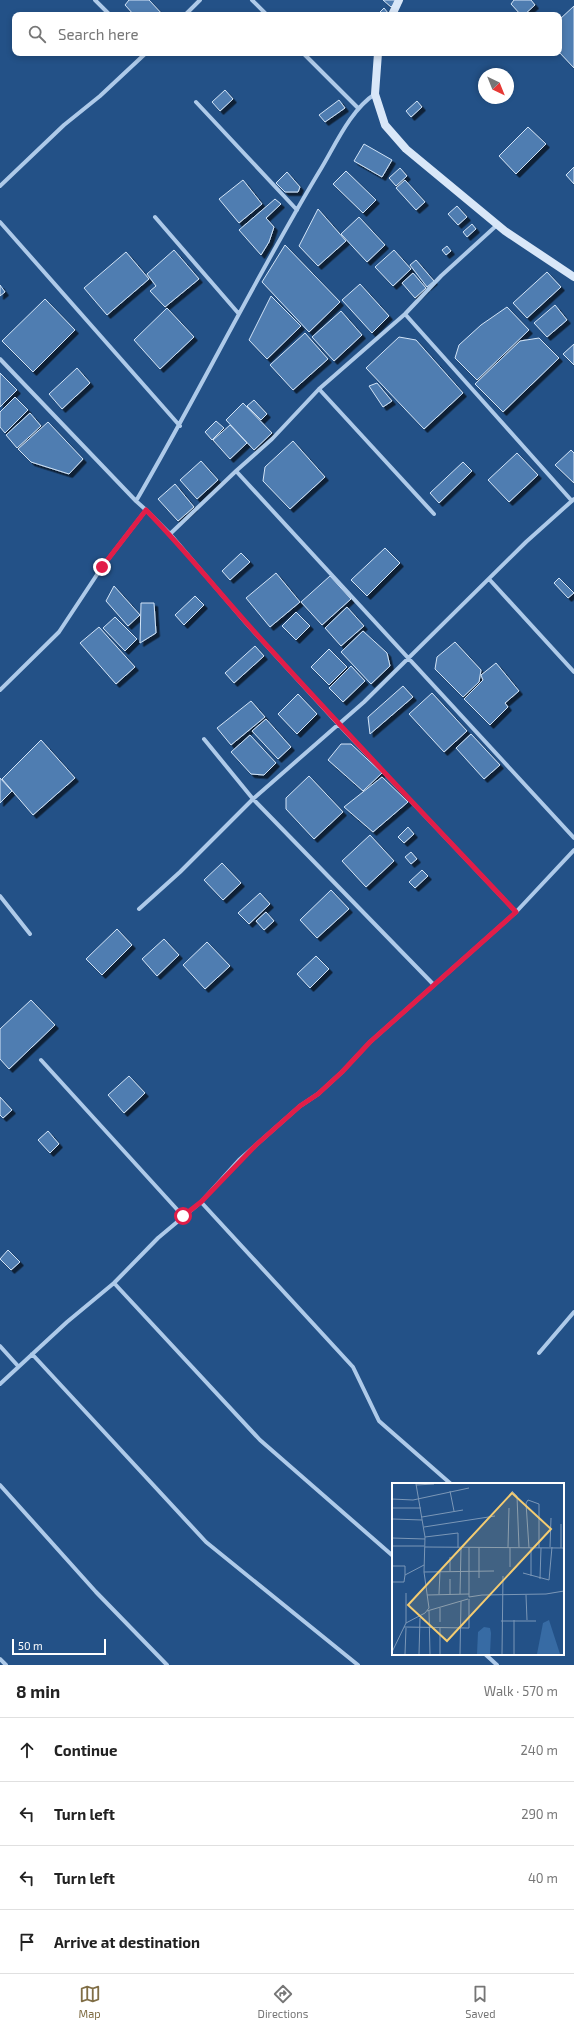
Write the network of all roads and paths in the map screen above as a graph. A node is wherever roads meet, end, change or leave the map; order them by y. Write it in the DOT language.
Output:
graph roads {
  1 [pos="95,0"];
  2 [pos="200,0"];
  3 [pos="252,0"];
  4 [pos="399,0"];
  5 [pos="107,12"];
  6 [pos="187,12"];
  7 [pos="264,12"];
  8 [pos="393,12"];
  9 [pos="143,56"];
  10 [pos="306,56"];
  11 [pos="378,56"];
  12 [pos="375,94"];
  13 [pos="196,102"];
  14 [pos="358,108"];
  15 [pos="0,186"];
  16 [pos="296,210"];
  17 [pos="155,217"];
  18 [pos="0,222"];
  19 [pos="497,225"];
  20 [pos="574,277"];
  21 [pos="239,314"];
  22 [pos="405,314"];
  23 [pos="0,359"];
  24 [pos="319,389"];
  25 [pos="180,426"];
  26 [pos="236,471"];
  27 [pos="573,500"];
  28 [pos="136,501"];
  29 [pos="146,510"];
  30 [pos="434,514"];
  31 [pos="170,534"];
  32 [pos="489,579"];
  33 [pos="409,659"];
  34 [pos="574,672"];
  35 [pos="0,690"];
  36 [pos="339,725"];
  37 [pos="204,739"];
  38 [pos="253,798"];
  39 [pos="574,838"];
  40 [pos="574,850"];
  41 [pos="0,896"];
  42 [pos="139,909"];
  43 [pos="516,912"];
  44 [pos="30,934"];
  45 [pos="433,984"];
  46 [pos="41,1060"];
  47 [pos="201,1202"];
  48 [pos="183,1216"];
  49 [pos="114,1283"];
  50 [pos="574,1312"];
  51 [pos="0,1346"];
  52 [pos="539,1353"];
  53 [pos="32,1354"];
  54 [pos="18,1366"];
  55 [pos="0,1384"];
  56 [pos="450,1483"];
  57 [pos="0,1484"];
  58 [pos="392,1555"];
  59 [pos="486,1655"];
  60 [pos="0,1659"];
  61 [pos="6,1665"];
  62 [pos="167,1665"];
  63 [pos="358,1665"];
  64 [pos="497,1665"];
  1 -- 5 [label="street"];
  2 -- 6 [label="street"];
  3 -- 7 [label="street"];
  4 -- 8 [label="main road"];
  9 -- 15 [label="street"];
  10 -- 14 [label="street"];
  11 -- 12 [label="main road"];
  12 -- 14 [label="street"];
  12 -- 19 [label="main road"];
  13 -- 16 [label="street"];
  14 -- 16 [label="street"];
  16 -- 21 [label="street"];
  17 -- 21 [label="street"];
  18 -- 25 [label="street"];
  19 -- 20 [label="main road"];
  19 -- 22 [label="street"];
  21 -- 25 [label="street"];
  22 -- 24 [label="street"];
  22 -- 27 [label="street"];
  23 -- 28 [label="street"];
  24 -- 26 [label="street"];
  24 -- 30 [label="street"];
  25 -- 28 [label="street"];
  26 -- 31 [label="street"];
  26 -- 33 [label="street"];
  27 -- 32 [label="street"];
  28 -- 29 [label="street"];
  29 -- 31 [label="street"];
  29 -- 35 [label="street"];
  31 -- 36 [label="street"];
  32 -- 33 [label="street"];
  32 -- 34 [label="street"];
  33 -- 36 [label="street"];
  33 -- 39 [label="street"];
  36 -- 38 [label="street"];
  36 -- 43 [label="street"];
  37 -- 38 [label="street"];
  38 -- 42 [label="street"];
  38 -- 45 [label="street"];
  40 -- 43 [label="street"];
  41 -- 44 [label="street"];
  43 -- 45 [label="street"];
  45 -- 47 [label="street"];
  46 -- 48 [label="street"];
  47 -- 48 [label="street"];
  47 -- 56 [label="street"];
  48 -- 49 [label="street"];
  49 -- 53 [label="street"];
  49 -- 58 [label="street"];
  50 -- 52 [label="street"];
  51 -- 54 [label="street"];
  53 -- 54 [label="street"];
  53 -- 63 [label="street"];
  54 -- 55 [label="street"];
  57 -- 62 [label="street"];
  59 -- 64 [label="street"];
  60 -- 61 [label="street"];
}
